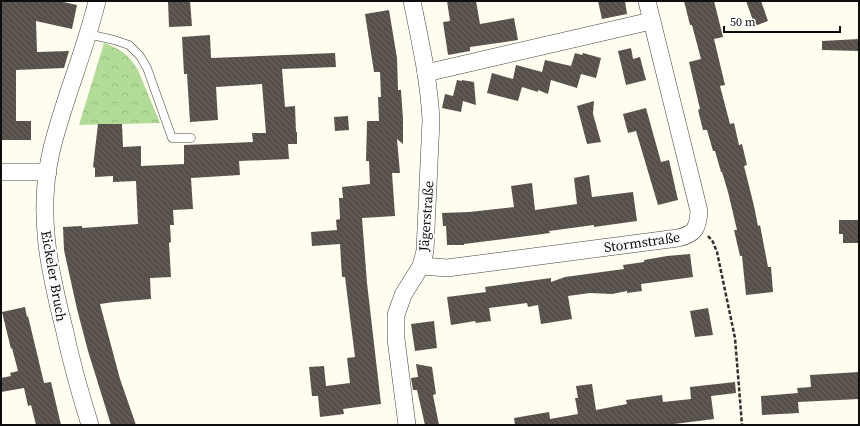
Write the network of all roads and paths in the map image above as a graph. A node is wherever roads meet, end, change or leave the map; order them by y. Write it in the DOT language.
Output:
graph roads {
  1 [pos="97,1"];
  2 [pos="412,1"];
  3 [pos="647,1"];
  4 [pos="651,21"];
  5 [pos="88,34"];
  6 [pos="426,73"];
  7 [pos="191,138"];
  8 [pos="1,172"];
  9 [pos="48,172"];
  10 [pos="696,227"];
  11 [pos="421,266"];
  12 [pos="90,425"];
  13 [pos="407,425"];
  14 [pos="742,425"];
  1 -- 5 [label="street, Eickeler Bruch"];
  2 -- 6 [label="street, Jägerstraße"];
  3 -- 4 [label="street, Stormstraße"];
  4 -- 6 [label="street"];
  4 -- 10 [label="street, Stormstraße"];
  5 -- 7 [label="lane"];
  5 -- 9 [label="street, Eickeler Bruch"];
  6 -- 11 [label="street, Jägerstraße"];
  8 -- 9 [label="street"];
  9 -- 12 [label="street, Eickeler Bruch"];
  10 -- 11 [label="street, Stormstraße"];
  10 -- 14 [label="path"];
  11 -- 13 [label="street, Jägerstraße"];
}
